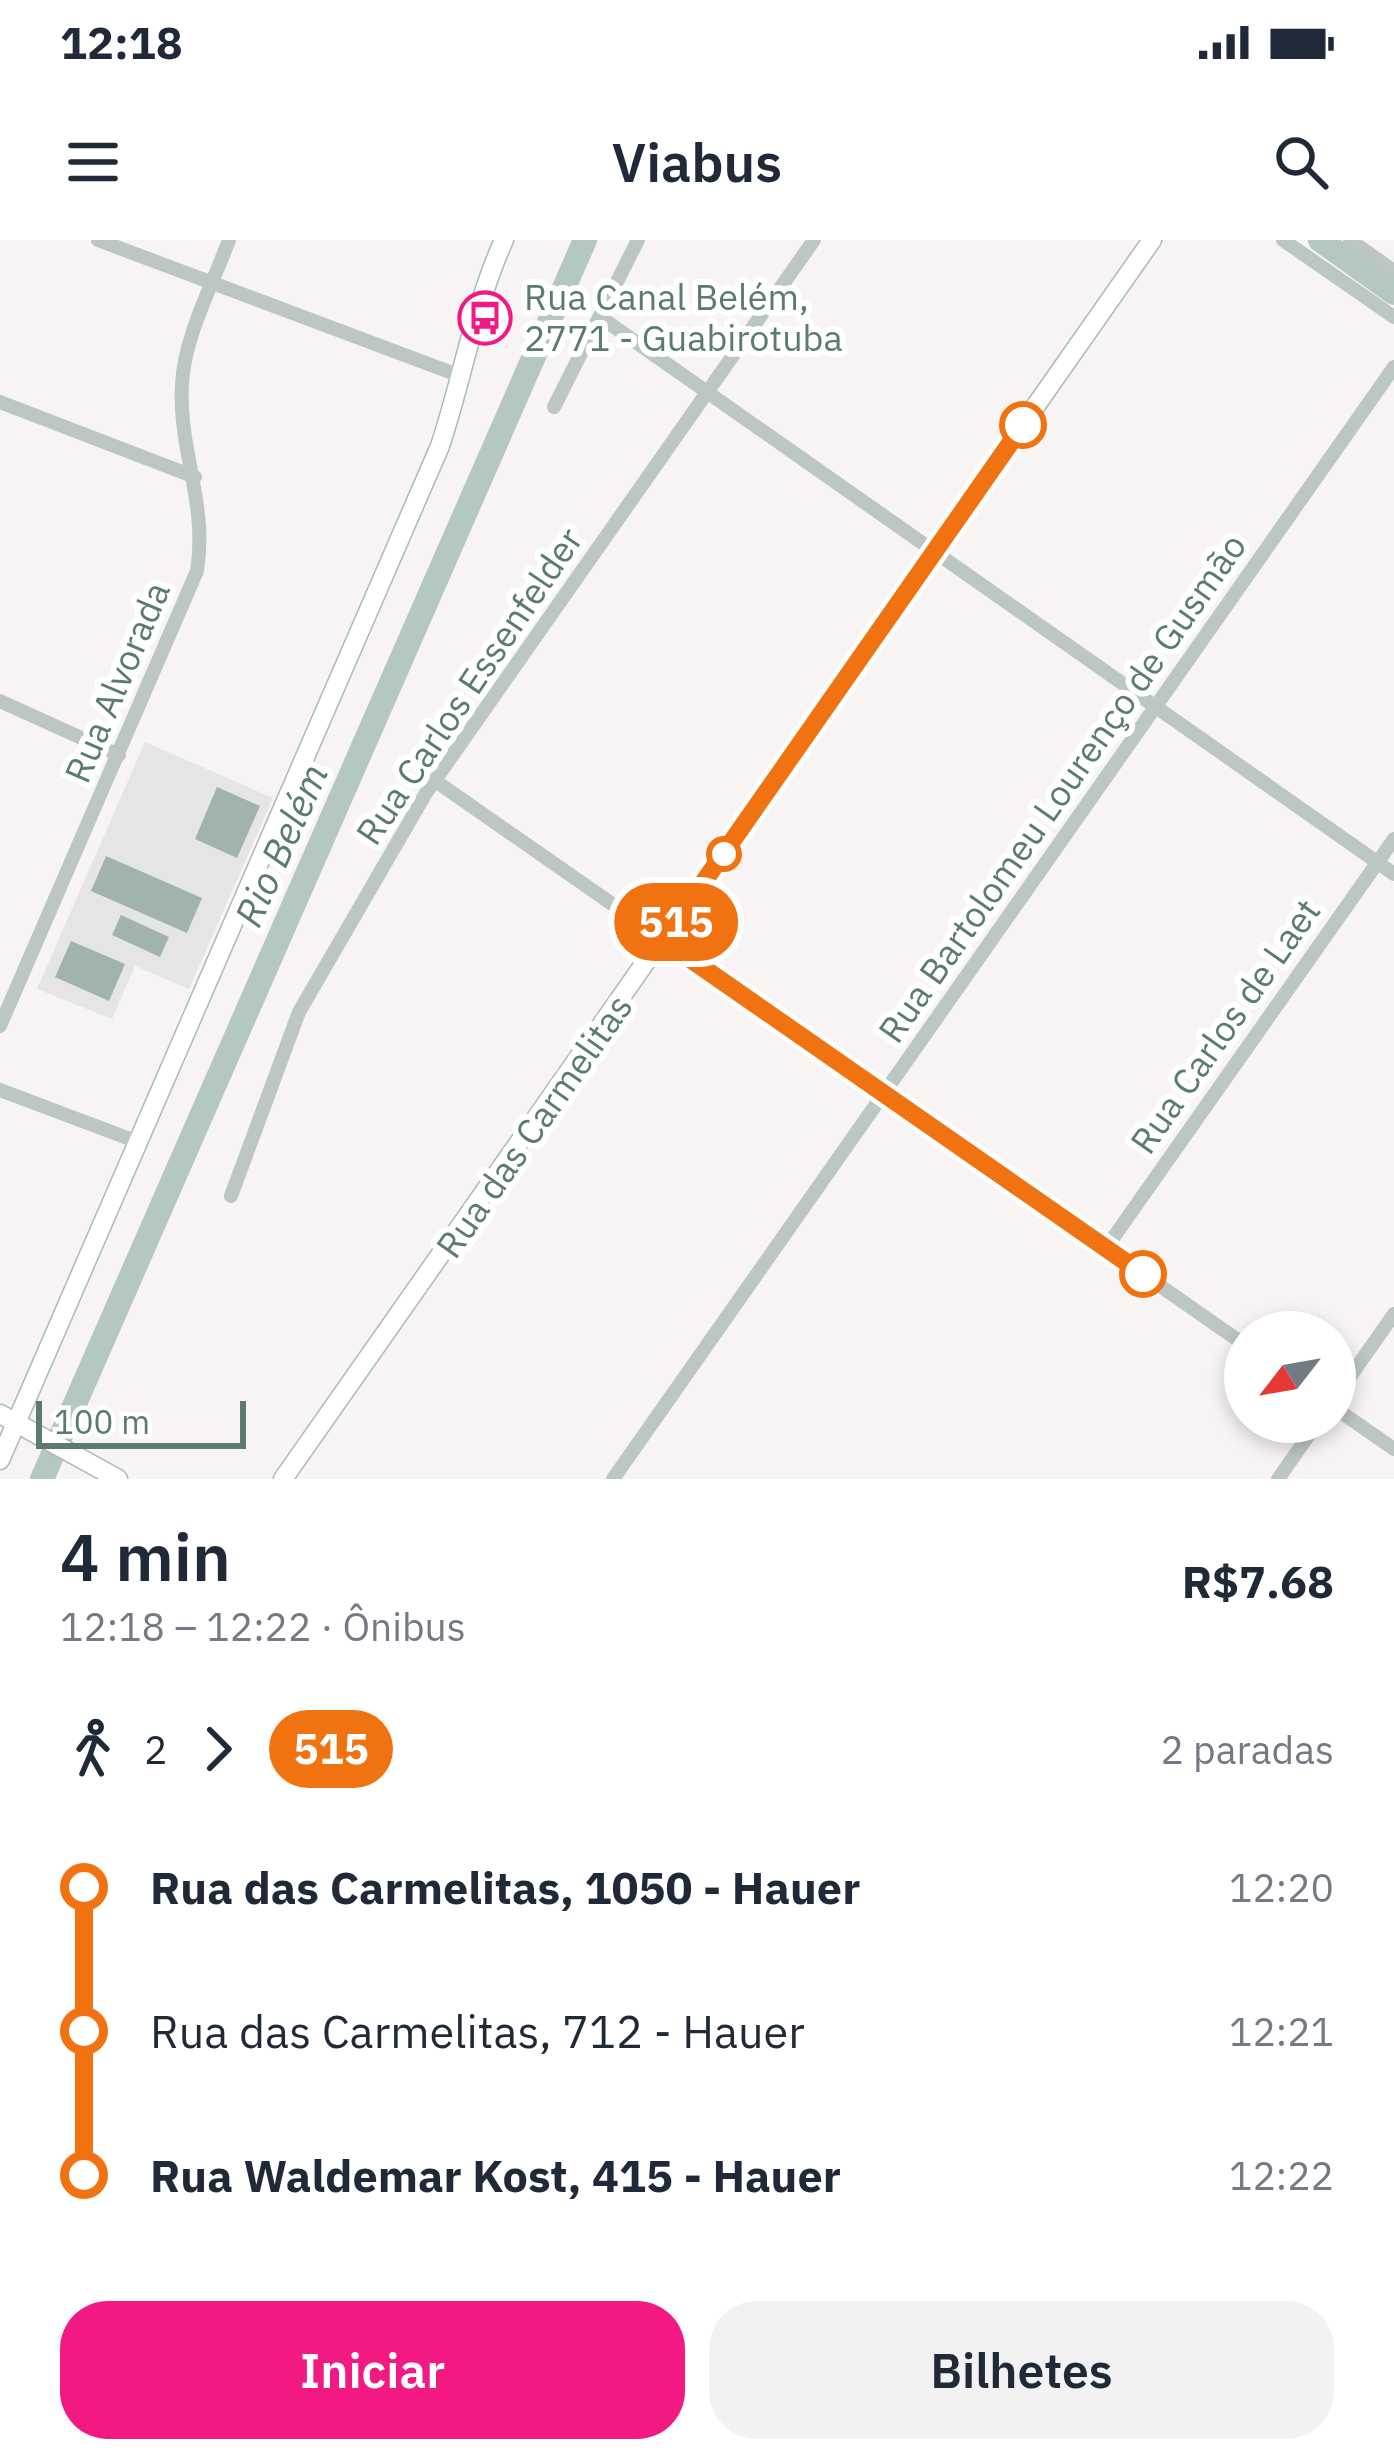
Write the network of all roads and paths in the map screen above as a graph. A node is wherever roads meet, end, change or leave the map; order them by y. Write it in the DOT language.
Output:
graph roads {
  1 [pos="98,240"];
  2 [pos="229,240"];
  3 [pos="504,240"];
  4 [pos="638,240"];
  5 [pos="814,240"];
  6 [pos="1152,240"];
  7 [pos="1283,240"];
  8 [pos="1350,240"];
  9 [pos="1394,271"];
  10 [pos="214,281"];
  11 [pos="1394,317"];
  12 [pos="603,320"];
  13 [pos="1394,367"];
  14 [pos="463,377"];
  15 [pos="707,392"];
  16 [pos="0,402"];
  17 [pos="554,407"];
  18 [pos="195,478"];
  19 [pos="934,552"];
  20 [pos="0,701"];
  21 [pos="1155,707"];
  22 [pos="119,755"];
  23 [pos="434,780"];
  24 [pos="1394,839"];
  25 [pos="1377,862"];
  26 [pos="1394,874"];
  27 [pos="663,940"];
  28 [pos="0,1026"];
  29 [pos="0,1090"];
  30 [pos="884,1094"];
  31 [pos="138,1142"];
  32 [pos="231,1196"];
  33 [pos="1106,1248"];
  34 [pos="1394,1313"];
  35 [pos="1224,1330"];
  36 [pos="1356,1368"];
  37 [pos="16,1422"];
  38 [pos="1356,1423"];
  39 [pos="1303,1443"];
  40 [pos="1394,1449"];
  41 [pos="0,1460"];
  42 [pos="100,1471"];
  43 [pos="283,1479"];
  44 [pos="613,1479"];
  45 [pos="1278,1479"];
  1 -- 10 [label="street"];
  2 -- 10 [label="street, Rua Alvorada"];
  3 -- 14 [label="street"];
  4 -- 12 [label="street"];
  5 -- 15 [label="street, Rua Carlos Essenfelder"];
  6 -- 19 [label="street, Rua das Carmelitas"];
  7 -- 11 [label="street"];
  8 -- 9 [label="street"];
  10 -- 14 [label="street"];
  10 -- 18 [label="street, Rua Alvorada"];
  12 -- 15 [label="street"];
  12 -- 17 [label="street"];
  13 -- 21 [label="street, Rua Bartolomeu Lourenço de Gusmão"];
  14 -- 31 [label="street"];
  15 -- 19 [label="street"];
  15 -- 23 [label="street, Rua Carlos Essenfelder"];
  16 -- 18 [label="street"];
  18 -- 22 [label="street, Rua Alvorada"];
  19 -- 21 [label="street"];
  19 -- 27 [label="street, Rua das Carmelitas"];
  20 -- 22 [label="street"];
  21 -- 25 [label="street"];
  21 -- 30 [label="street, Rua Bartolomeu Lourenço de Gusmão"];
  22 -- 28 [label="street, Rua Alvorada"];
  23 -- 27 [label="street"];
  23 -- 32 [label="street, Rua Carlos Essenfelder"];
  24 -- 25 [label="street, Rua Carlos de Laet"];
  25 -- 26 [label="street"];
  25 -- 33 [label="street, Rua Carlos de Laet"];
  27 -- 30 [label="street"];
  27 -- 43 [label="street, Rua das Carmelitas"];
  29 -- 31 [label="street"];
  30 -- 33 [label="street"];
  30 -- 44 [label="street, Rua Bartolomeu Lourenço de Gusmão"];
  31 -- 37 [label="street"];
  33 -- 35 [label="street"];
  34 -- 36 [label="street"];
  37 -- 41 [label="street"];
  37 -- 42 [label="street"];
  38 -- 40 [label="street"];
  39 -- 45 [label="street"];
}
